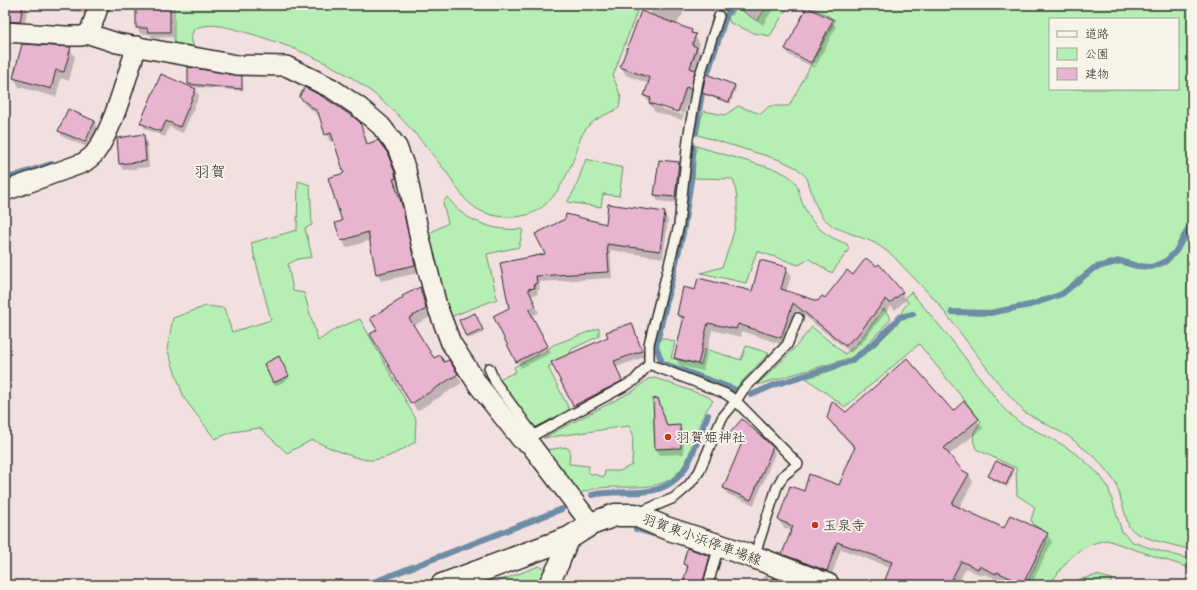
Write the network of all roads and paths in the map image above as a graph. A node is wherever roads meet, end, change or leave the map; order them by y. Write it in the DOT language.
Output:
graph roads {
  1 [pos="99,5"];
  2 [pos="719,16"];
  3 [pos="5,32"];
  4 [pos="89,34"];
  5 [pos="137,46"];
  6 [pos="5,191"];
  7 [pos="798,318"];
  8 [pos="648,364"];
  9 [pos="489,368"];
  10 [pos="736,401"];
  11 [pos="532,440"];
  12 [pos="635,515"];
  13 [pos="591,524"];
  14 [pos="569,538"];
  15 [pos="719,545"];
  16 [pos="754,557"];
  17 [pos="442,585"];
  18 [pos="548,585"];
  19 [pos="708,585"];
  20 [pos="828,585"];
  1 -- 4 [label="street"];
  2 -- 8 [label="lane"];
  3 -- 4 [label="street"];
  4 -- 5 [label="street"];
  5 -- 6 [label="street"];
  5 -- 11 [label="street"];
  7 -- 10 [label="lane"];
  8 -- 10 [label="lane"];
  8 -- 11 [label="lane"];
  9 -- 11 [label="lane"];
  10 -- 12 [label="lane"];
  10 -- 16 [label="lane"];
  11 -- 13 [label="street"];
  12 -- 13 [label="main road, 羽賀東小浜停車場線"];
  12 -- 15 [label="main road, 羽賀東小浜停車場線"];
  13 -- 14 [label="main road, 羽賀東小浜停車場線"];
  14 -- 17 [label="main road, 羽賀東小浜停車場線"];
  14 -- 18 [label="street"];
  15 -- 16 [label="main road, 羽賀東小浜停車場線"];
  15 -- 19 [label="lane"];
  16 -- 20 [label="main road, 羽賀東小浜停車場線"];
}
